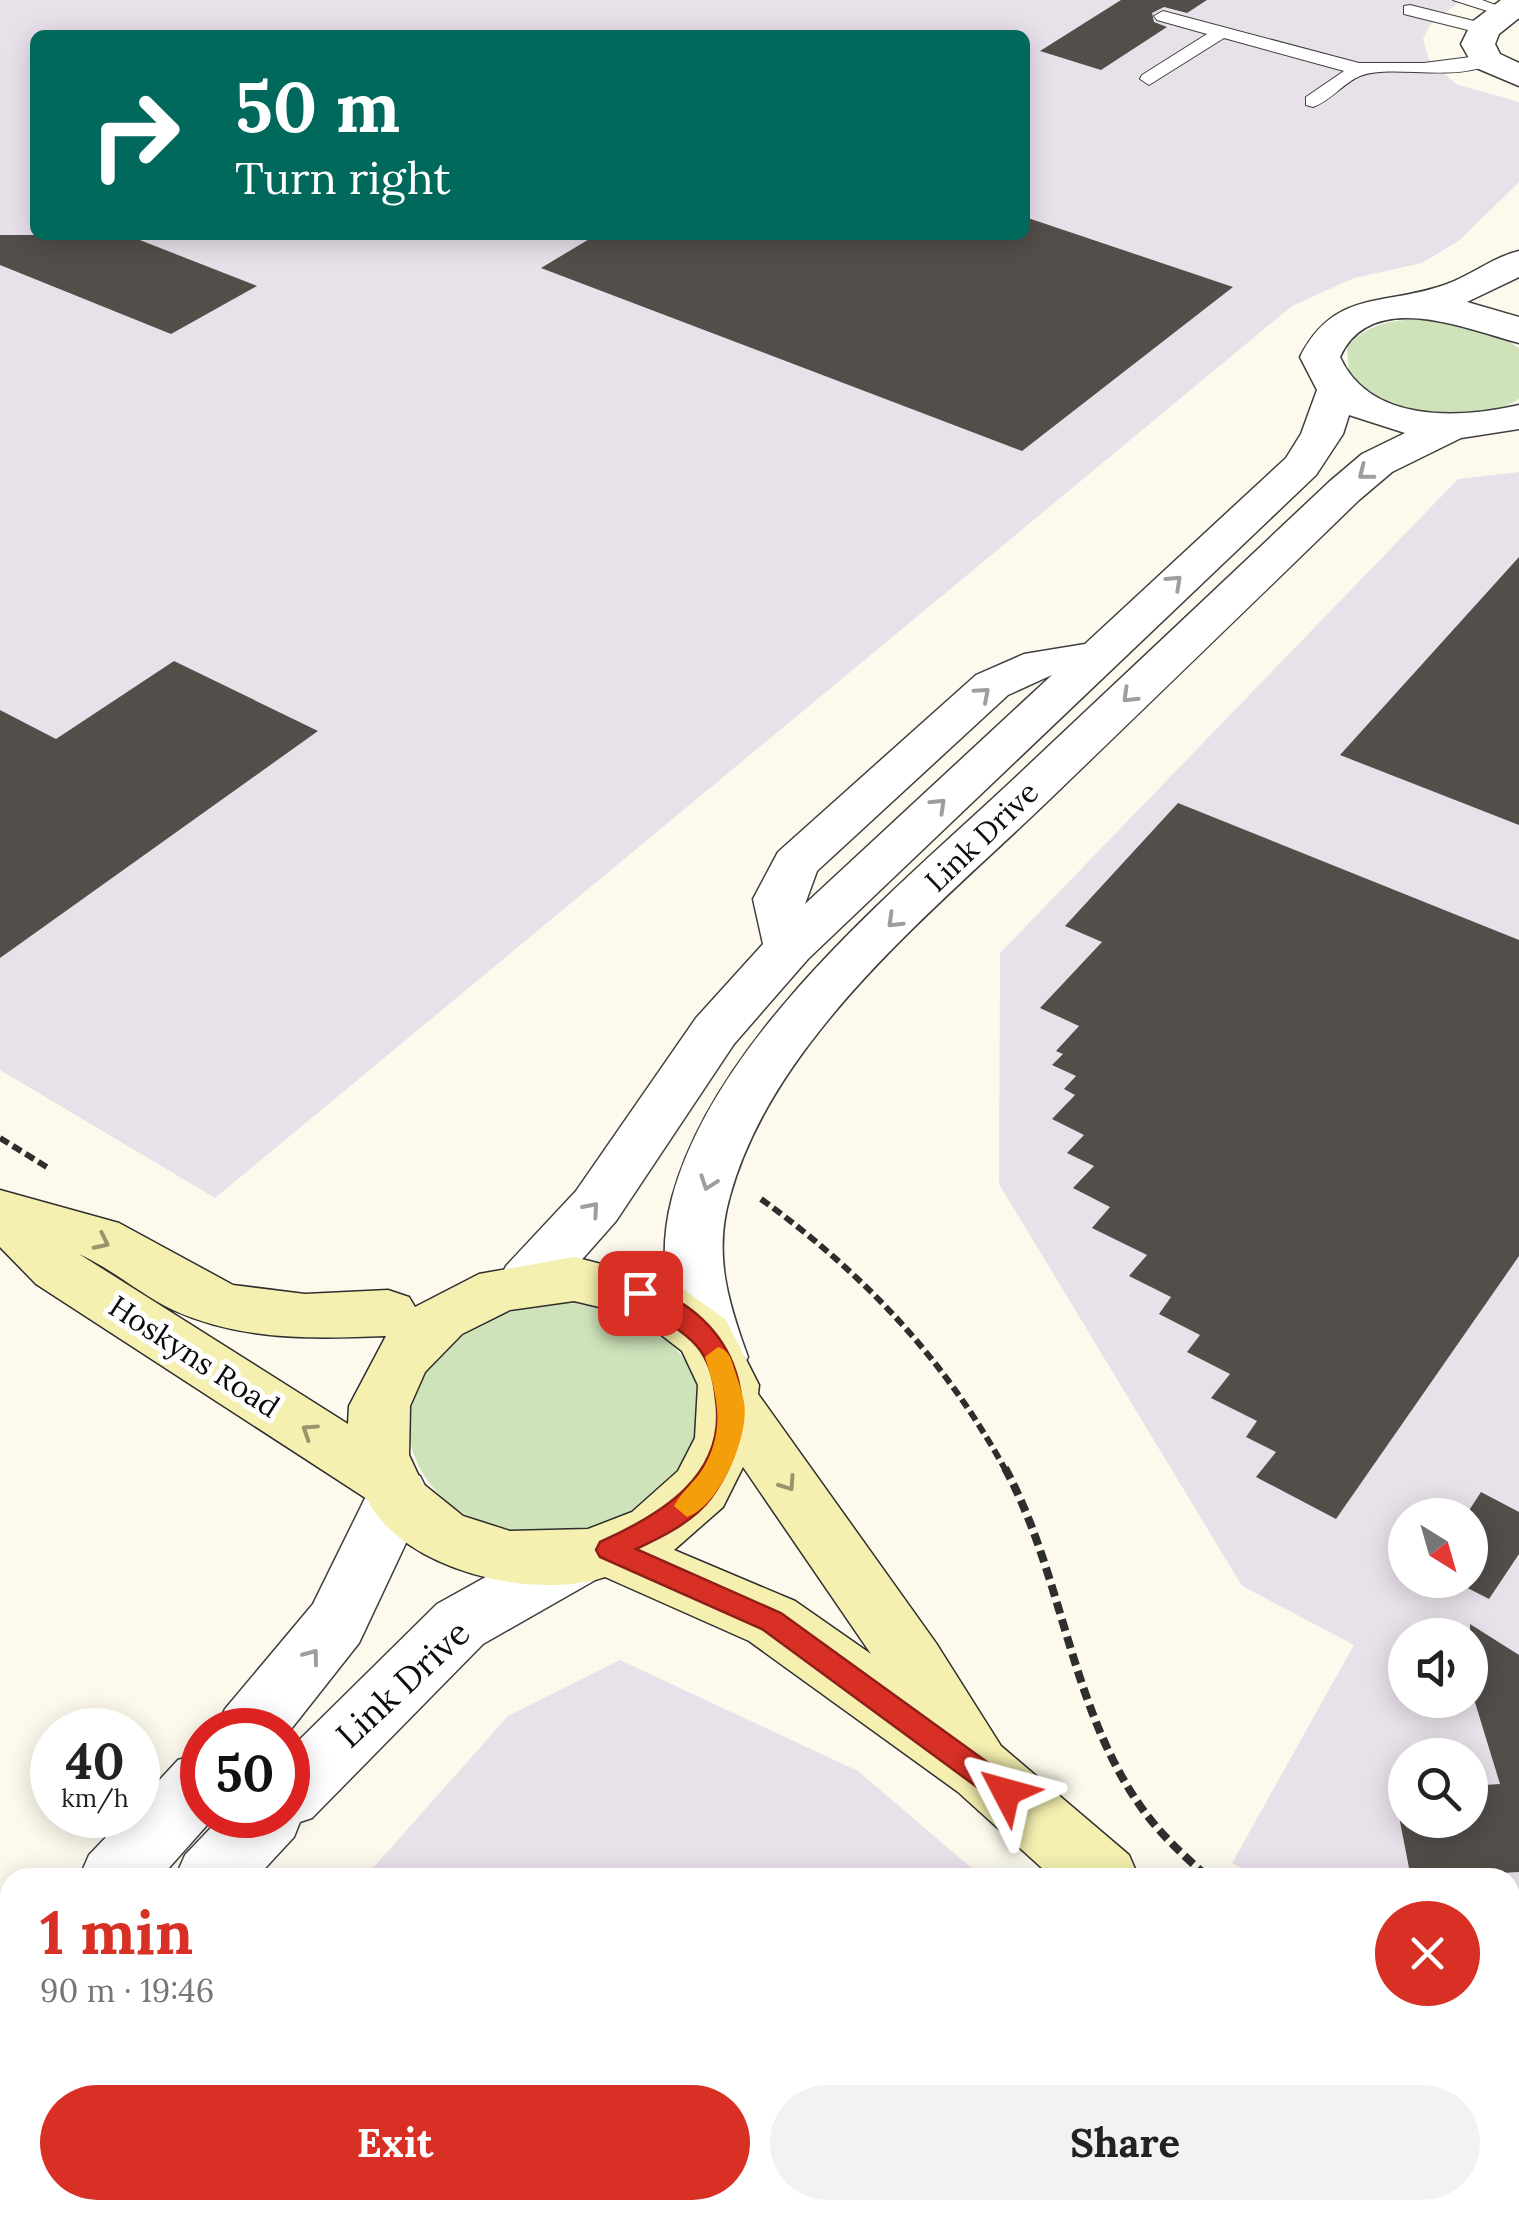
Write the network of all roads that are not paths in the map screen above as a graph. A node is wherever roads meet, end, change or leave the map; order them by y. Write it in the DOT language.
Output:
graph roads {
  1 [pos="1425,0"];
  2 [pos="1462,0"];
  3 [pos="1164,16"];
  4 [pos="1499,26"];
  5 [pos="1225,30"];
  6 [pos="1358,68"];
  7 [pos="1519,76"];
  8 [pos="1148,80"];
  9 [pos="1313,101"];
  10 [pos="1519,262"];
  11 [pos="1398,308"];
  12 [pos="1519,330"];
  13 [pos="1338,389"];
  14 [pos="1512,422"];
  15 [pos="1450,426"];
  16 [pos="4,1214"];
  17 [pos="527,1282"];
  18 [pos="388,1313"];
  19 [pos="725,1381"];
  20 [pos="394,1489"];
  21 [pos="595,1553"];
  22 [pos="267,1708"];
  23 [pos="982,1770"];
  24 [pos="310,1774"];
  25 [pos="180,1806"];
  26 [pos="247,1838"];
  27 [pos="123,1868"];
  28 [pos="219,1868"];
  29 [pos="1093,1868"];
  1 -- 4 [label="lane"];
  2 -- 4 [label="lane"];
  3 -- 5 [label="lane"];
  4 -- 6 [label="lane"];
  4 -- 7 [label="street"];
  5 -- 6 [label="lane"];
  5 -- 8 [label="lane"];
  6 -- 9 [label="lane"];
  10 -- 11 [label="street"];
  11 -- 12 [label="street"];
  11 -- 13 [label="street"];
  13 -- 15 [label="street"];
  17 -- 13 [label="street, Link Drive, one-way"];
  14 -- 15 [label="street"];
  15 -- 19 [label="street, Link Drive, one-way"];
  16 -- 18 [label="main road, Hoskyns Road, one-way"];
  20 -- 16 [label="main road, Hoskyns Road, one-way"];
  17 -- 19 [label="main road"];
  17 -- 20 [label="main road"];
  19 -- 21 [label="main road"];
  19 -- 23 [label="main road, one-way"];
  20 -- 21 [label="main road"];
  22 -- 20 [label="street, one-way"];
  21 -- 23 [label="main road"];
  21 -- 24 [label="street, Link Drive"];
  23 -- 29 [label="main road"];
  25 -- 27 [label="street"];
  26 -- 28 [label="street"];
}
